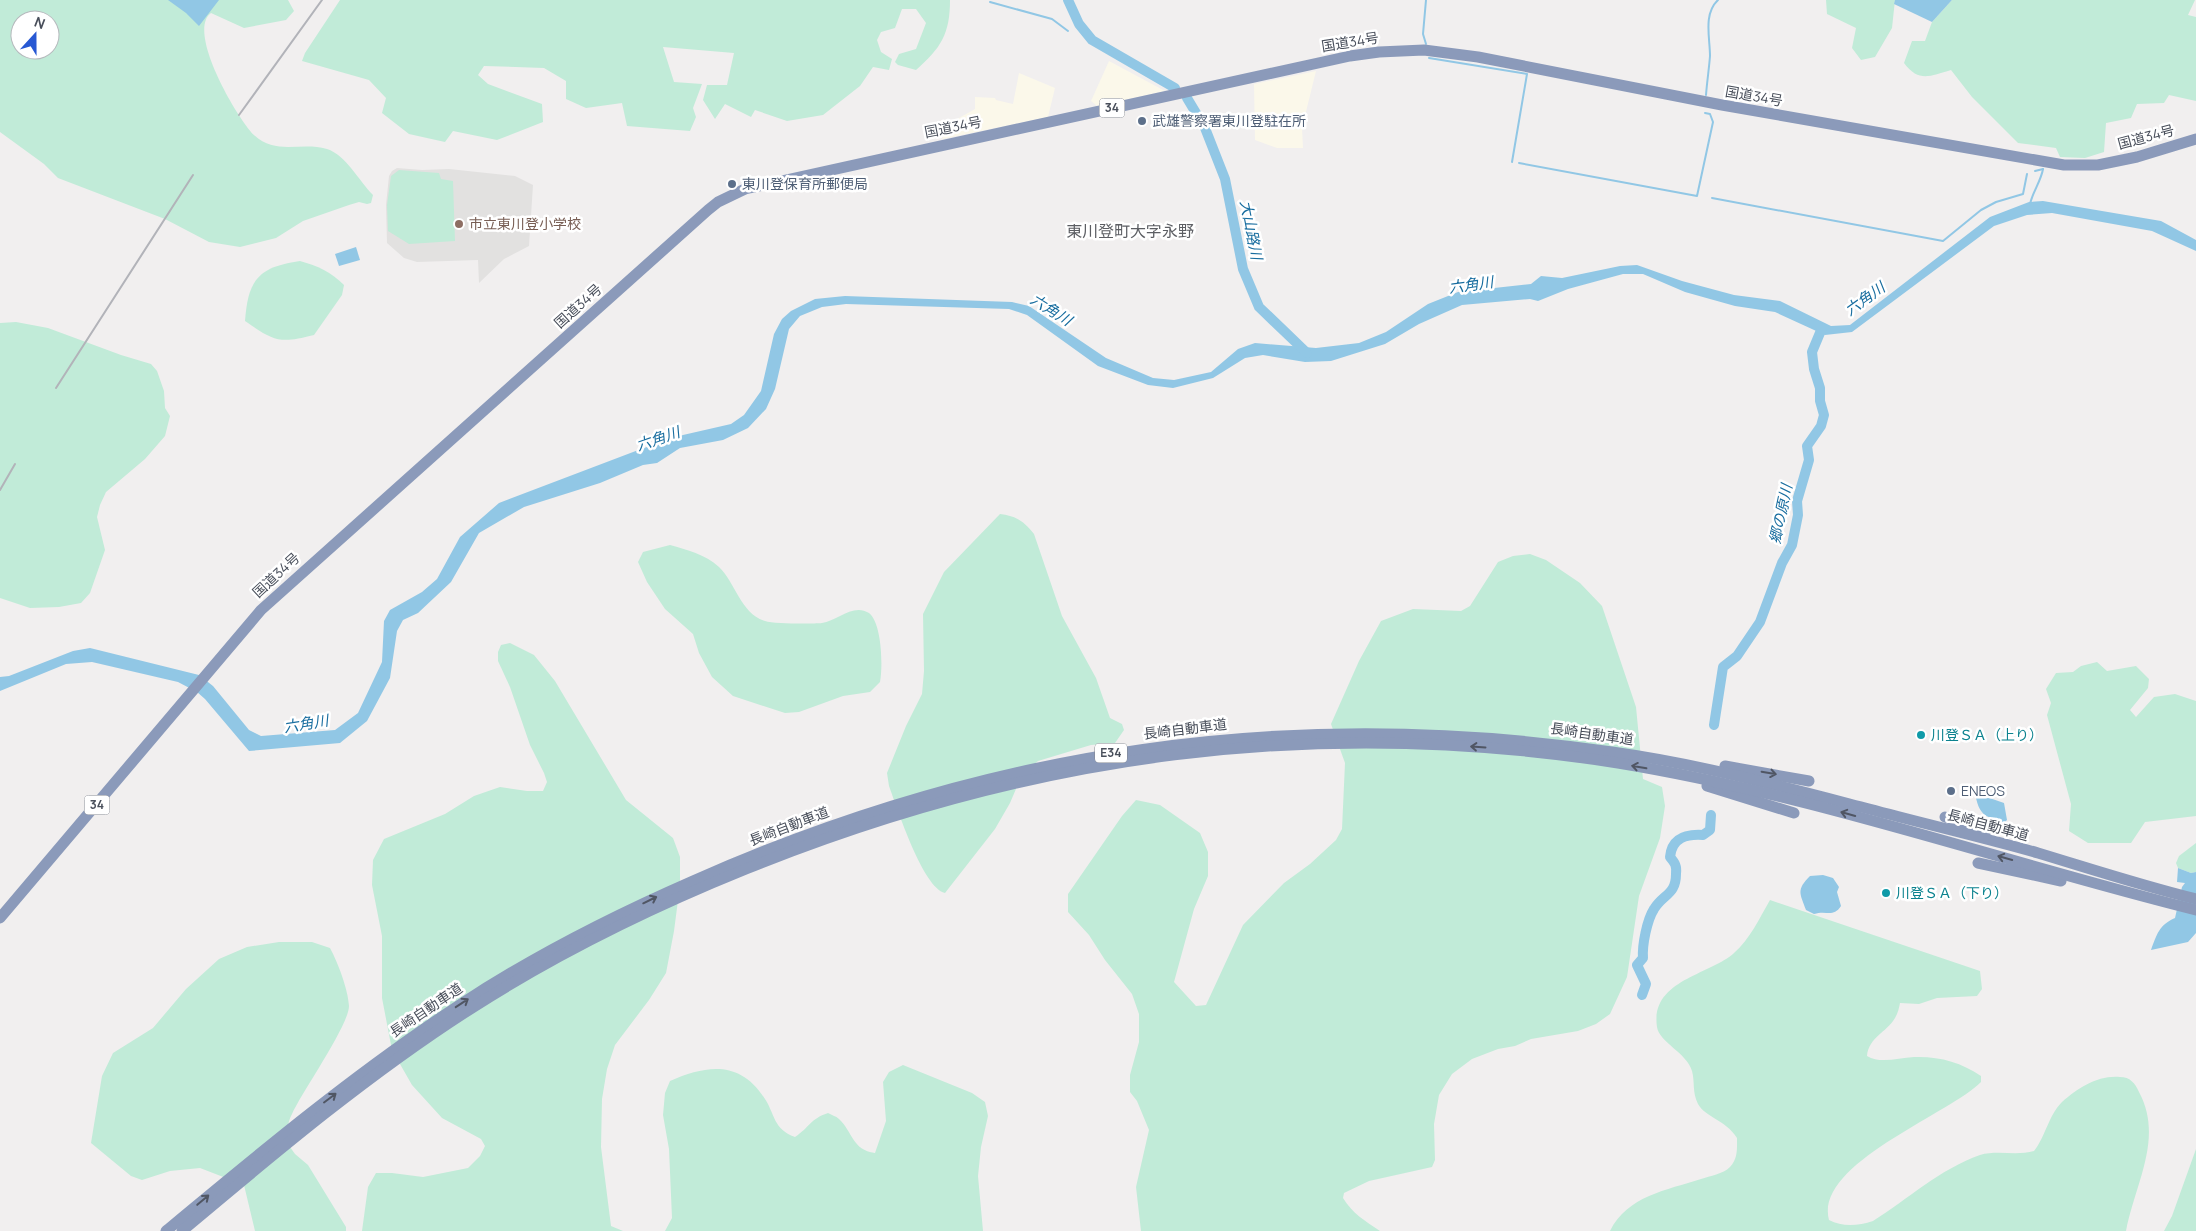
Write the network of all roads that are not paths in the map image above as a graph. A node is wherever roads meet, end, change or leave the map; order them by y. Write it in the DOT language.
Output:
graph roads {
  1 [pos="2196,139"];
  2 [pos="1616,752"];
  3 [pos="1658,770"];
  4 [pos="1809,781"];
  5 [pos="1794,813"];
  6 [pos="1945,817"];
  7 [pos="2034,852"];
  8 [pos="1978,863"];
  9 [pos="2196,899"];
  10 [pos="2170,903"];
  11 [pos="2196,910"];
  12 [pos="0,918"];
  13 [pos="166,1231"];
  14 [pos="184,1231"];
  1 -- 12 [label="highway, 国道34号 / 34"];
  2 -- 4 [label="highway, one-way"];
  2 -- 7 [label="highway, 長崎自動車道 / E34"];
  13 -- 2 [label="highway, 長崎自動車道 / E34, one-way"];
  3 -- 5 [label="highway"];
  10 -- 3 [label="highway, 長崎自動車道 / E34, one-way"];
  3 -- 14 [label="highway, 長崎自動車道 / E34, one-way"];
  6 -- 7 [label="highway"];
  7 -- 9 [label="highway, 長崎自動車道 / E34"];
  8 -- 10 [label="highway"];
  10 -- 11 [label="highway, 長崎自動車道 / E34"];
}
